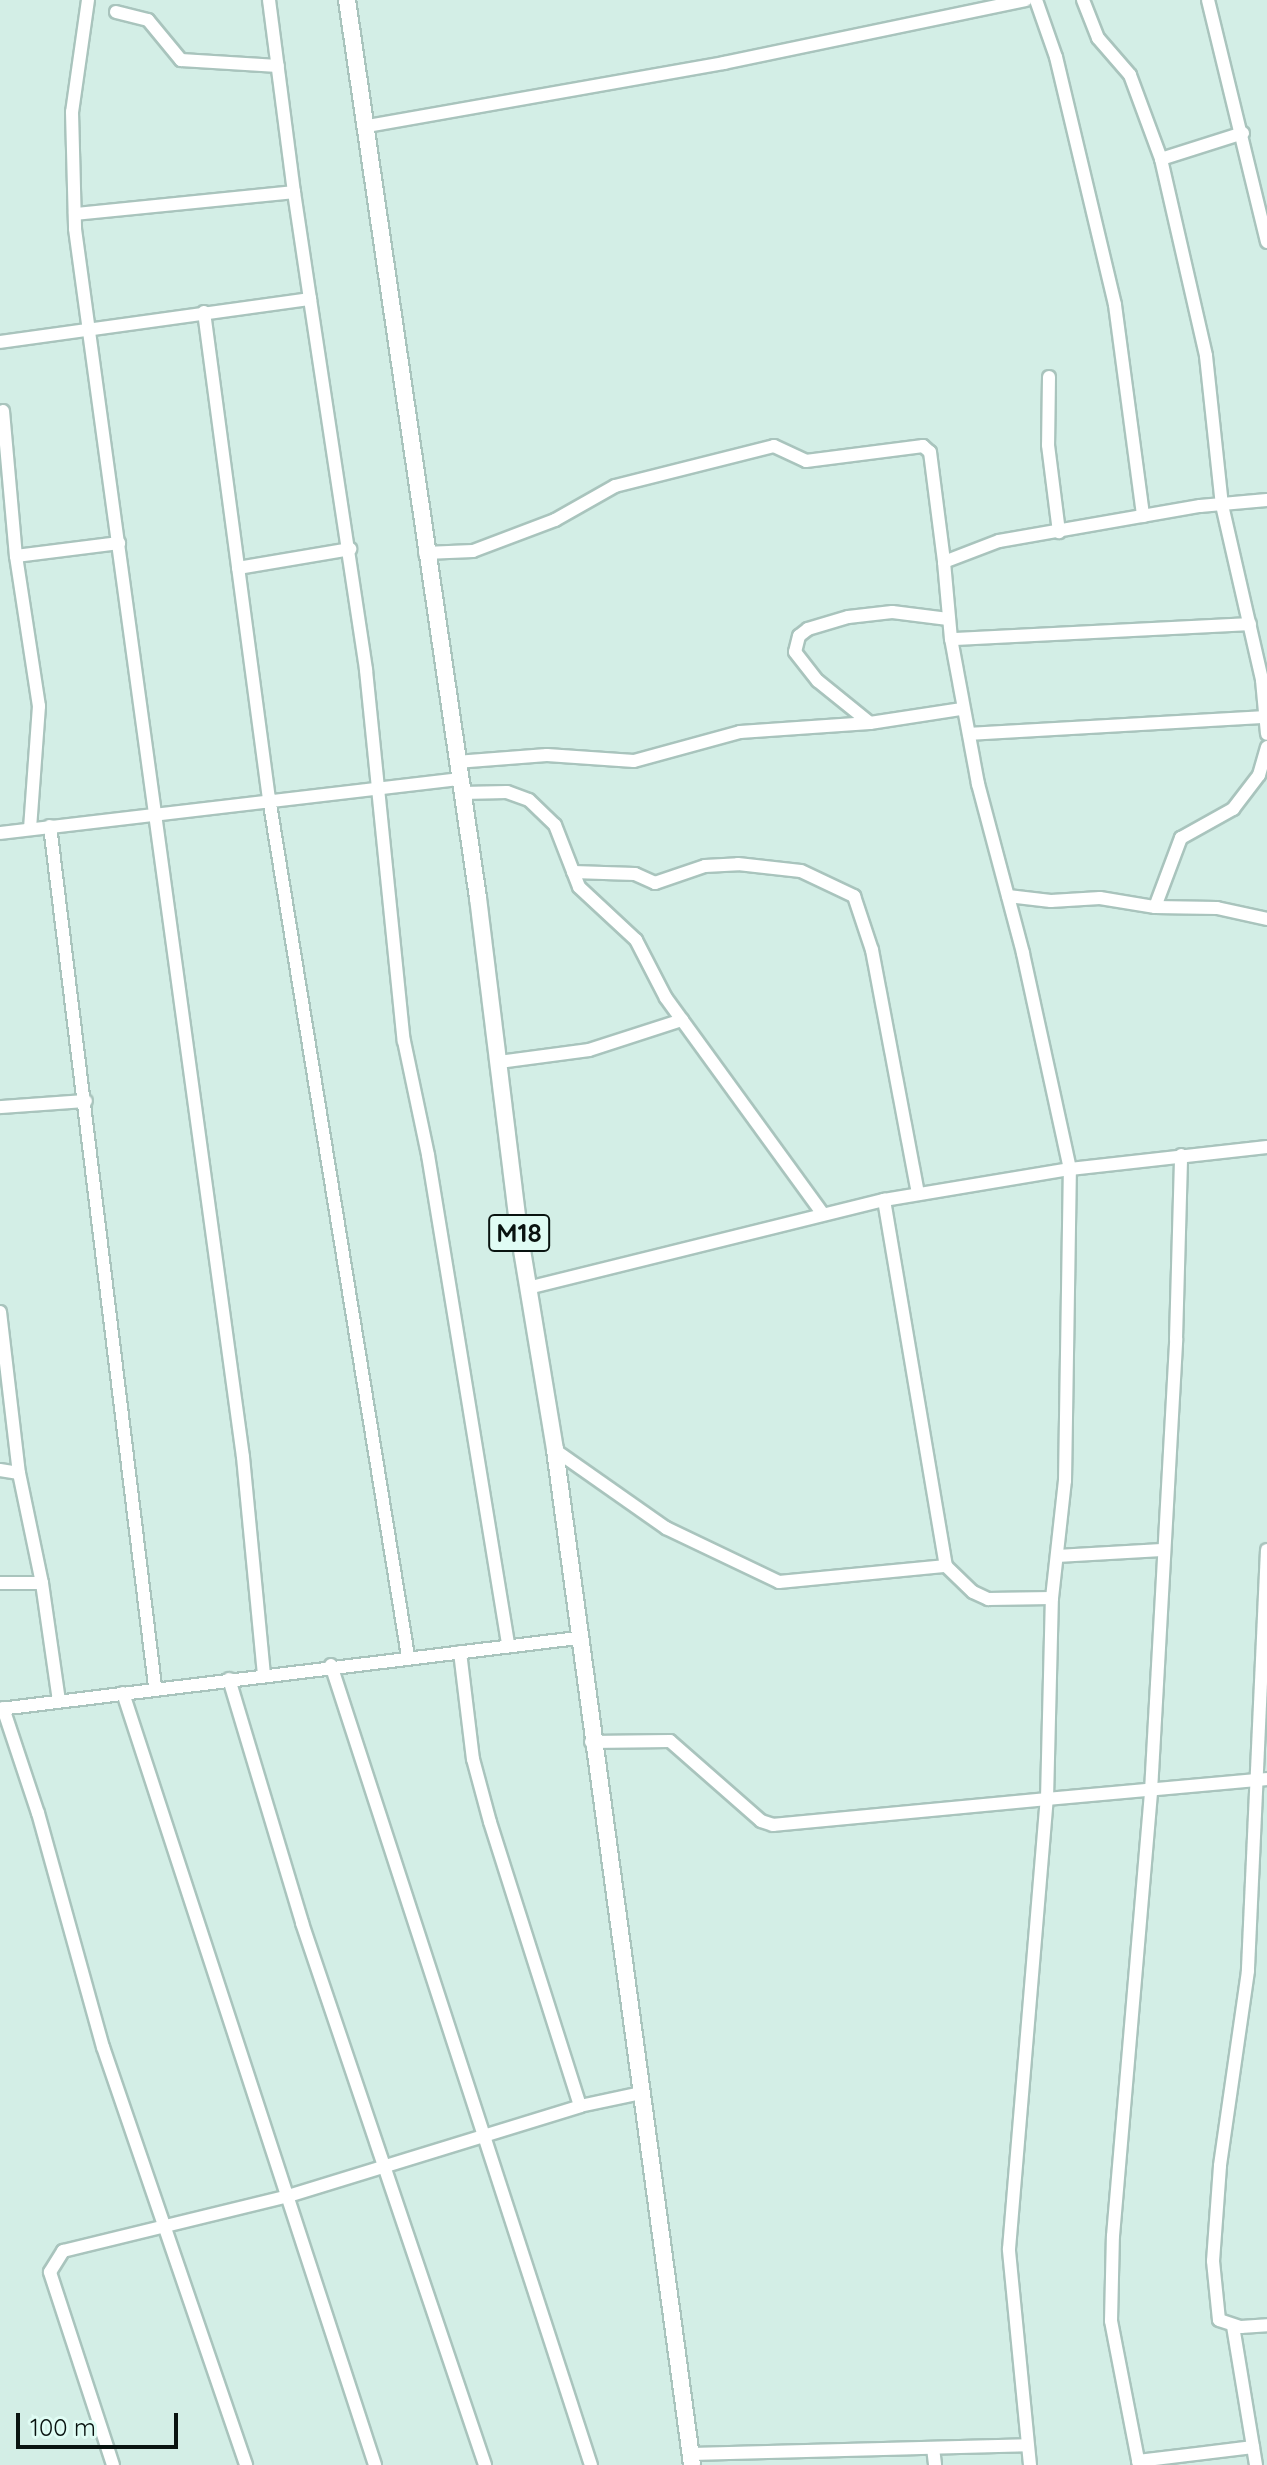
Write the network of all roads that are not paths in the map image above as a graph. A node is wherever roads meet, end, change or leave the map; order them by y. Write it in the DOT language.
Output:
graph roads {
  1 [pos="88,0"];
  2 [pos="269,0"];
  3 [pos="347,0"];
  4 [pos="1025,0"];
  5 [pos="1036,0"];
  6 [pos="1083,0"];
  7 [pos="1208,0"];
  8 [pos="116,12"];
  9 [pos="278,66"];
  10 [pos="367,126"];
  11 [pos="1243,133"];
  12 [pos="1161,159"];
  13 [pos="294,192"];
  14 [pos="75,214"];
  15 [pos="1267,242"];
  16 [pos="310,299"];
  17 [pos="204,312"];
  18 [pos="92,331"];
  19 [pos="0,342"];
  20 [pos="1049,377"];
  21 [pos="3,411"];
  22 [pos="1267,500"];
  23 [pos="1222,505"];
  24 [pos="1143,516"];
  25 [pos="1059,532"];
  26 [pos="119,543"];
  27 [pos="350,549"];
  28 [pos="425,553"];
  29 [pos="16,556"];
  30 [pos="944,562"];
  31 [pos="238,568"];
  32 [pos="948,619"];
  33 [pos="1250,624"];
  34 [pos="951,639"];
  35 [pos="962,709"];
  36 [pos="1265,717"];
  37 [pos="870,723"];
  38 [pos="969,734"];
  39 [pos="1267,734"];
  40 [pos="1267,747"];
  41 [pos="459,778"];
  42 [pos="378,786"];
  43 [pos="269,798"];
  44 [pos="154,812"];
  45 [pos="50,826"];
  46 [pos="30,829"];
  47 [pos="0,833"];
  48 [pos="573,872"];
  49 [pos="1008,896"];
  50 [pos="1155,907"];
  51 [pos="1267,919"];
  52 [pos="682,1020"];
  53 [pos="499,1062"];
  54 [pos="86,1101"];
  55 [pos="0,1107"];
  56 [pos="1267,1147"];
  57 [pos="1181,1155"];
  58 [pos="1070,1169"];
  59 [pos="918,1194"];
  60 [pos="884,1200"];
  61 [pos="823,1214"];
  62 [pos="528,1288"];
  63 [pos="0,1312"];
  64 [pos="555,1450"];
  65 [pos="0,1470"];
  66 [pos="19,1473"];
  67 [pos="1162,1550"];
  68 [pos="1267,1550"];
  69 [pos="1057,1556"];
  70 [pos="946,1566"];
  71 [pos="0,1583"];
  72 [pos="42,1583"];
  73 [pos="1052,1598"];
  74 [pos="577,1638"];
  75 [pos="508,1646"];
  76 [pos="460,1652"];
  77 [pos="408,1656"];
  78 [pos="331,1665"];
  79 [pos="264,1674"];
  80 [pos="229,1679"];
  81 [pos="155,1686"];
  82 [pos="123,1693"];
  83 [pos="59,1701"];
  84 [pos="1,1708"];
  85 [pos="591,1742"];
  86 [pos="1267,1779"];
  87 [pos="1253,1781"];
  88 [pos="1151,1791"];
  89 [pos="1047,1799"];
  90 [pos="641,2093"];
  91 [pos="580,2106"];
  92 [pos="484,2135"];
  93 [pos="385,2165"];
  94 [pos="285,2197"];
  95 [pos="166,2226"];
  96 [pos="1267,2325"];
  97 [pos="1233,2326"];
  98 [pos="1027,2445"];
  99 [pos="1253,2447"];
  100 [pos="933,2448"];
  101 [pos="691,2460"];
  102 [pos="1139,2463"];
  103 [pos="113,2465"];
  104 [pos="246,2465"];
  105 [pos="375,2465"];
  106 [pos="485,2465"];
  107 [pos="591,2465"];
  108 [pos="935,2465"];
  109 [pos="1030,2465"];
  110 [pos="1256,2465"];
  1 -- 14 [label="street"];
  2 -- 9 [label="street"];
  3 -- 10 [label="main road, M18"];
  4 -- 10 [label="street"];
  5 -- 24 [label="street"];
  6 -- 12 [label="street"];
  7 -- 11 [label="street"];
  8 -- 9 [label="street"];
  9 -- 13 [label="street"];
  10 -- 28 [label="main road, M18"];
  11 -- 12 [label="street"];
  11 -- 15 [label="street"];
  12 -- 23 [label="street"];
  13 -- 14 [label="street"];
  13 -- 16 [label="street"];
  14 -- 18 [label="street"];
  16 -- 17 [label="street"];
  16 -- 27 [label="street"];
  17 -- 18 [label="street"];
  17 -- 31 [label="street"];
  18 -- 19 [label="street"];
  18 -- 26 [label="street"];
  20 -- 25 [label="street"];
  21 -- 29 [label="street"];
  22 -- 23 [label="street"];
  23 -- 24 [label="street"];
  23 -- 33 [label="street"];
  24 -- 25 [label="street"];
  25 -- 30 [label="street"];
  26 -- 29 [label="street"];
  26 -- 44 [label="street"];
  27 -- 31 [label="street"];
  27 -- 42 [label="street"];
  28 -- 30 [label="street"];
  28 -- 41 [label="main road, M18"];
  29 -- 46 [label="street"];
  30 -- 32 [label="street"];
  31 -- 43 [label="street"];
  32 -- 34 [label="street"];
  32 -- 37 [label="street"];
  33 -- 34 [label="street"];
  33 -- 36 [label="street"];
  34 -- 35 [label="street"];
  35 -- 37 [label="street"];
  35 -- 38 [label="street"];
  36 -- 38 [label="street"];
  36 -- 39 [label="street"];
  37 -- 41 [label="street"];
  38 -- 49 [label="street"];
  40 -- 50 [label="street"];
  41 -- 42 [label="street"];
  41 -- 48 [label="street"];
  41 -- 53 [label="main road, M18"];
  42 -- 43 [label="street"];
  42 -- 75 [label="street"];
  43 -- 44 [label="street"];
  43 -- 77 [label="street"];
  44 -- 45 [label="street"];
  44 -- 79 [label="street"];
  45 -- 46 [label="street"];
  45 -- 54 [label="street"];
  46 -- 47 [label="street"];
  48 -- 52 [label="street"];
  48 -- 59 [label="street"];
  49 -- 50 [label="street"];
  49 -- 58 [label="street"];
  50 -- 51 [label="street"];
  52 -- 53 [label="street"];
  52 -- 61 [label="street"];
  53 -- 62 [label="main road, M18"];
  54 -- 55 [label="street"];
  54 -- 81 [label="street"];
  56 -- 57 [label="street"];
  57 -- 58 [label="street"];
  57 -- 67 [label="street"];
  58 -- 59 [label="street"];
  58 -- 69 [label="street"];
  59 -- 60 [label="street"];
  60 -- 61 [label="street"];
  60 -- 70 [label="street"];
  61 -- 62 [label="street"];
  62 -- 64 [label="main road, M18"];
  63 -- 66 [label="street"];
  64 -- 70 [label="street"];
  64 -- 74 [label="main road, M18"];
  65 -- 66 [label="street"];
  66 -- 72 [label="street"];
  67 -- 69 [label="street"];
  67 -- 88 [label="street"];
  68 -- 87 [label="street"];
  69 -- 73 [label="street"];
  70 -- 73 [label="street"];
  71 -- 72 [label="street"];
  72 -- 83 [label="street"];
  73 -- 89 [label="street"];
  74 -- 75 [label="street"];
  74 -- 85 [label="main road, M18"];
  75 -- 76 [label="street"];
  76 -- 77 [label="street"];
  76 -- 91 [label="street"];
  77 -- 78 [label="street"];
  78 -- 79 [label="street"];
  78 -- 92 [label="street"];
  79 -- 80 [label="street"];
  80 -- 81 [label="street"];
  80 -- 93 [label="street"];
  81 -- 82 [label="street"];
  82 -- 83 [label="street"];
  82 -- 94 [label="street"];
  83 -- 84 [label="street"];
  84 -- 95 [label="street"];
  85 -- 89 [label="street"];
  85 -- 90 [label="main road, M18"];
  86 -- 87 [label="street"];
  87 -- 88 [label="street"];
  87 -- 97 [label="street"];
  88 -- 89 [label="street"];
  88 -- 102 [label="street"];
  89 -- 98 [label="street"];
  90 -- 91 [label="street"];
  90 -- 101 [label="main road, M18"];
  91 -- 92 [label="street"];
  92 -- 93 [label="street"];
  92 -- 107 [label="street"];
  93 -- 94 [label="street"];
  93 -- 106 [label="street"];
  94 -- 95 [label="street"];
  94 -- 105 [label="street"];
  95 -- 103 [label="street"];
  95 -- 104 [label="street"];
  96 -- 97 [label="street"];
  97 -- 99 [label="street"];
  98 -- 100 [label="street"];
  98 -- 109 [label="street"];
  99 -- 102 [label="street"];
  99 -- 110 [label="street"];
  100 -- 101 [label="street"];
  100 -- 108 [label="street"];
}
